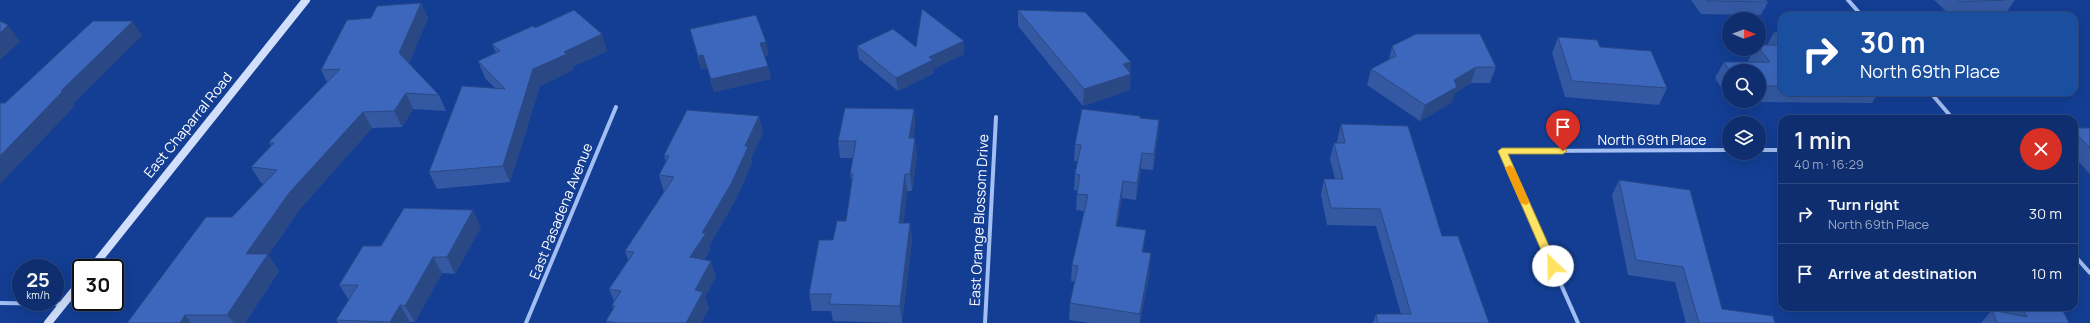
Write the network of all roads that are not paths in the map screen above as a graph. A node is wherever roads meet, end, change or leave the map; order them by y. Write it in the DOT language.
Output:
graph roads {
  1 [pos="306,0"];
  2 [pos="1848,0"];
  3 [pos="1858,12"];
  4 [pos="1934,96"];
  5 [pos="616,107"];
  6 [pos="1950,115"];
  7 [pos="996,117"];
  8 [pos="1722,150"];
  9 [pos="1766,150"];
  10 [pos="1778,150"];
  11 [pos="99,259"];
  12 [pos="2078,260"];
  13 [pos="2090,273"];
  14 [pos="72,293"];
  15 [pos="0,303"];
  16 [pos="12,303"];
  17 [pos="64,303"];
  18 [pos="57,311"];
  19 [pos="48,323"];
  20 [pos="526,323"];
  21 [pos="985,323"];
  22 [pos="1578,323"];
  1 -- 11 [label="main road, East Chaparral Road"];
  2 -- 3 [label="street"];
  4 -- 6 [label="street"];
  5 -- 20 [label="street, East Pasadena Avenue"];
  7 -- 21 [label="street, East Orange Blossom Drive"];
  8 -- 22 [label="street, North 69th Place"];
  9 -- 10 [label="street"];
  12 -- 13 [label="street"];
  14 -- 17 [label="main road"];
  15 -- 16 [label="street"];
  18 -- 19 [label="main road"];
}
